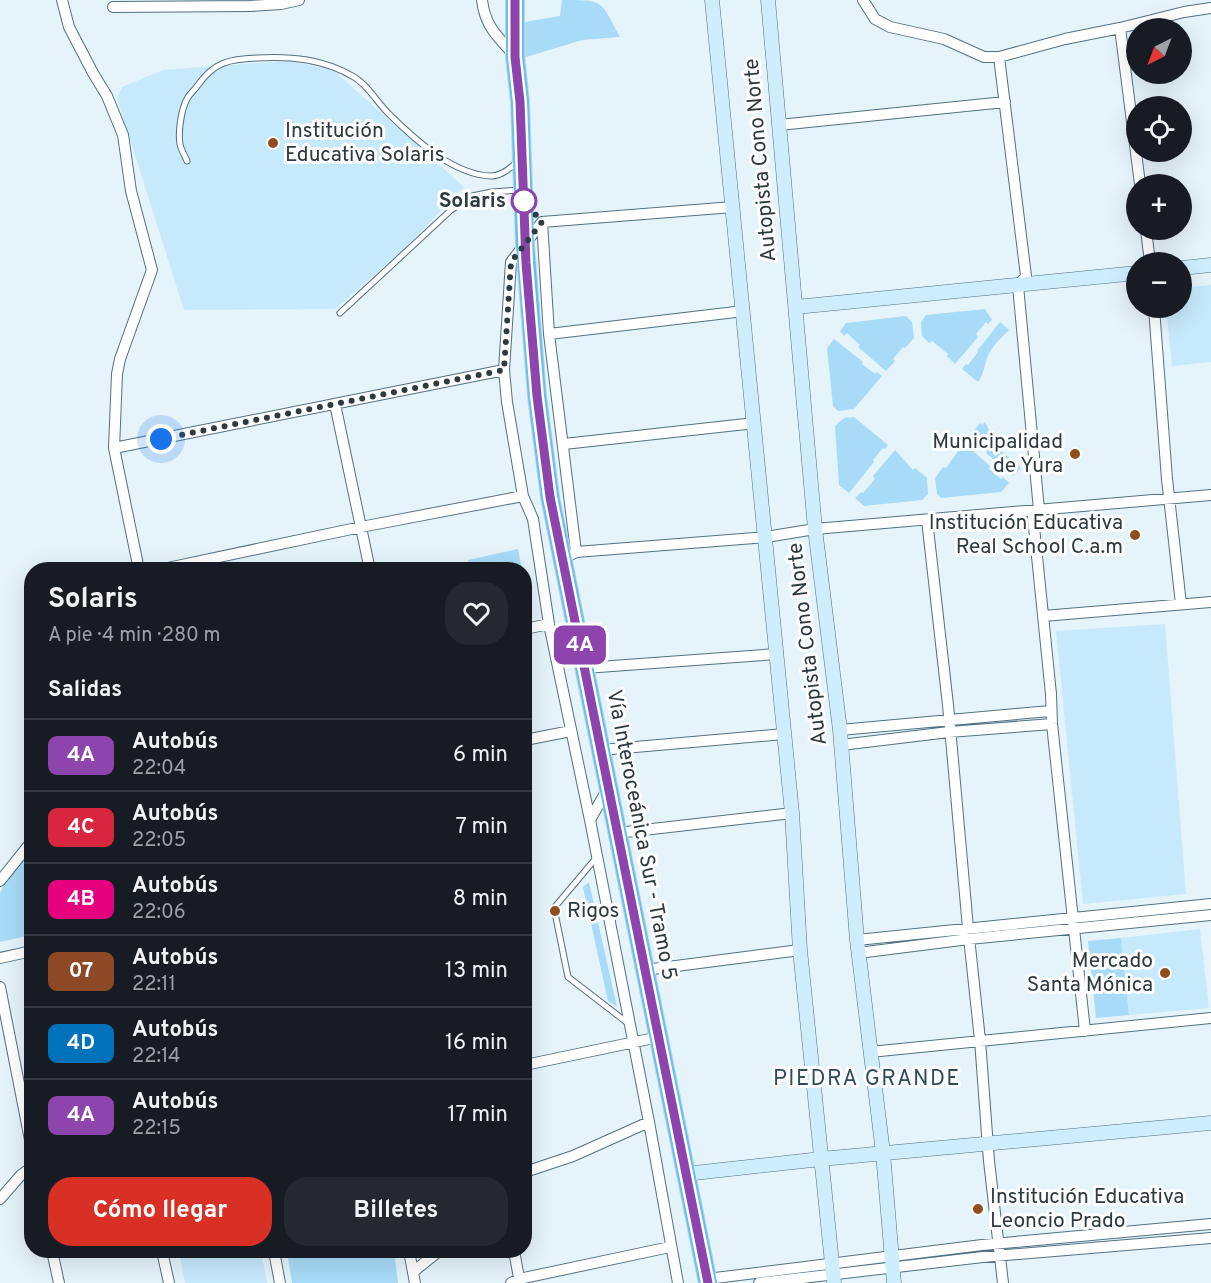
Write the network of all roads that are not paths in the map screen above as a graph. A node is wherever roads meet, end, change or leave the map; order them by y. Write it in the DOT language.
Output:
graph roads {
  1 [pos="62,0"];
  2 [pos="298,0"];
  3 [pos="482,0"];
  4 [pos="712,0"];
  5 [pos="768,0"];
  6 [pos="863,0"];
  7 [pos="517,2"];
  8 [pos="113,7"];
  9 [pos="1211,9"];
  10 [pos="1120,28"];
  11 [pos="515,57"];
  12 [pos="999,57"];
  13 [pos="1005,102"];
  14 [pos="779,125"];
  15 [pos="521,158"];
  16 [pos="187,161"];
  17 [pos="1139,174"];
  18 [pos="524,190"];
  19 [pos="733,207"];
  20 [pos="542,222"];
  21 [pos="525,245"];
  22 [pos="1211,266"];
  23 [pos="1192,267"];
  24 [pos="1126,274"];
  25 [pos="1018,286"];
  26 [pos="796,307"];
  27 [pos="744,311"];
  28 [pos="340,313"];
  29 [pos="1155,318"];
  30 [pos="549,334"];
  31 [pos="504,370"];
  32 [pos="335,404"];
  33 [pos="755,423"];
  34 [pos="564,444"];
  35 [pos="114,448"];
  36 [pos="1211,495"];
  37 [pos="523,496"];
  38 [pos="1169,499"];
  39 [pos="1040,510"];
  40 [pos="927,520"];
  41 [pos="362,527"];
  42 [pos="815,529"];
  43 [pos="766,537"];
  44 [pos="569,555"];
  45 [pos="137,562"];
  46 [pos="196,562"];
  47 [pos="369,562"];
  48 [pos="1211,602"];
  49 [pos="1181,604"];
  50 [pos="1043,616"];
  51 [pos="549,624"];
  52 [pos="532,628"];
  53 [pos="777,654"];
  54 [pos="585,668"];
  55 [pos="1050,711"];
  56 [pos="948,720"];
  57 [pos="1052,724"];
  58 [pos="840,730"];
  59 [pos="571,731"];
  60 [pos="949,732"];
  61 [pos="784,734"];
  62 [pos="532,739"];
  63 [pos="841,745"];
  64 [pos="601,750"];
  65 [pos="608,788"];
  66 [pos="792,813"];
  67 [pos="590,820"];
  68 [pos="617,833"];
  69 [pos="24,851"];
  70 [pos="597,856"];
  71 [pos="0,881"];
  72 [pos="1211,903"];
  73 [pos="1211,915"];
  74 [pos="1073,923"];
  75 [pos="968,933"];
  76 [pos="857,947"];
  77 [pos="800,950"];
  78 [pos="24,953"];
  79 [pos="0,958"];
  80 [pos="645,970"];
  81 [pos="0,987"];
  82 [pos="1211,1018"];
  83 [pos="629,1024"];
  84 [pos="1084,1031"];
  85 [pos="659,1037"];
  86 [pos="980,1040"];
  87 [pos="633,1043"];
  88 [pos="870,1052"];
  89 [pos="532,1064"];
  90 [pos="24,1109"];
  91 [pos="649,1122"];
  92 [pos="1211,1123"];
  93 [pos="988,1143"];
  94 [pos="883,1153"];
  95 [pos="821,1159"];
  96 [pos="532,1170"];
  97 [pos="24,1173"];
  98 [pos="686,1174"];
  99 [pos="0,1199"];
  100 [pos="1211,1224"];
  101 [pos="1211,1238"];
  102 [pos="999,1244"];
  103 [pos="670,1247"];
  104 [pos="1000,1255"];
  105 [pos="54,1258"];
  106 [pos="164,1258"];
  107 [pos="275,1258"];
  108 [pos="410,1258"];
  109 [pos="432,1258"];
  110 [pos="515,1258"];
  111 [pos="892,1261"];
  112 [pos="833,1273"];
  113 [pos="414,1277"];
  114 [pos="707,1281"];
  115 [pos="517,1282"];
  116 [pos="59,1283"];
  117 [pos="169,1283"];
  118 [pos="280,1283"];
  119 [pos="678,1283"];
  120 [pos="759,1283"];
  121 [pos="894,1283"];
  122 [pos="1003,1283"];
  1 -- 35 [label="street"];
  2 -- 8 [label="street"];
  3 -- 11 [label="street"];
  4 -- 19 [label="main road, Autopista Cono Norte"];
  5 -- 14 [label="main road, Autopista Cono Norte"];
  6 -- 12 [label="street"];
  7 -- 11 [label="highway, Vía Interoceánica Sur - Tramo 5"];
  9 -- 10 [label="street"];
  10 -- 12 [label="street"];
  10 -- 17 [label="street"];
  11 -- 15 [label="highway, Vía Interoceánica Sur - Tramo 5"];
  12 -- 13 [label="street"];
  13 -- 14 [label="street"];
  13 -- 25 [label="street"];
  14 -- 26 [label="main road, Autopista Cono Norte"];
  15 -- 16 [label="lane"];
  15 -- 18 [label="highway, Vía Interoceánica Sur - Tramo 5"];
  18 -- 21 [label="highway, Vía Interoceánica Sur - Tramo 5"];
  18 -- 28 [label="lane"];
  19 -- 20 [label="street"];
  19 -- 27 [label="main road, Autopista Cono Norte"];
  20 -- 21 [label="street"];
  20 -- 30 [label="street"];
  21 -- 31 [label="street"];
  21 -- 44 [label="highway, Vía Interoceánica Sur - Tramo 5"];
  22 -- 23 [label="main road"];
  24 -- 25 [label="main road"];
  25 -- 26 [label="main road"];
  25 -- 39 [label="street"];
  26 -- 42 [label="main road, Autopista Cono Norte"];
  27 -- 30 [label="street"];
  27 -- 33 [label="main road, Autopista Cono Norte"];
  29 -- 38 [label="street"];
  30 -- 34 [label="street"];
  31 -- 32 [label="street"];
  31 -- 37 [label="street"];
  32 -- 35 [label="street"];
  32 -- 41 [label="street"];
  33 -- 34 [label="street"];
  33 -- 43 [label="main road, Autopista Cono Norte"];
  34 -- 44 [label="street"];
  35 -- 45 [label="street"];
  36 -- 38 [label="street"];
  37 -- 41 [label="street"];
  37 -- 51 [label="street"];
  38 -- 39 [label="street"];
  38 -- 49 [label="street"];
  39 -- 40 [label="street"];
  39 -- 50 [label="street"];
  40 -- 42 [label="street"];
  40 -- 56 [label="street"];
  41 -- 46 [label="street"];
  41 -- 47 [label="street"];
  42 -- 43 [label="street"];
  42 -- 58 [label="main road, Autopista Cono Norte"];
  43 -- 44 [label="street"];
  43 -- 53 [label="main road, Autopista Cono Norte"];
  44 -- 54 [label="highway, Vía Interoceánica Sur - Tramo 5"];
  48 -- 49 [label="street"];
  49 -- 50 [label="street"];
  50 -- 55 [label="street"];
  51 -- 52 [label="street"];
  51 -- 59 [label="street"];
  53 -- 54 [label="street"];
  53 -- 61 [label="main road, Autopista Cono Norte"];
  54 -- 64 [label="highway, Vía Interoceánica Sur - Tramo 5"];
  55 -- 56 [label="street"];
  55 -- 57 [label="street"];
  56 -- 58 [label="street"];
  56 -- 60 [label="street"];
  57 -- 60 [label="street"];
  57 -- 74 [label="street"];
  58 -- 63 [label="main road, Autopista Cono Norte"];
  59 -- 62 [label="street"];
  59 -- 67 [label="street"];
  60 -- 63 [label="street"];
  60 -- 75 [label="street"];
  61 -- 64 [label="street"];
  61 -- 66 [label="main road, Autopista Cono Norte"];
  63 -- 76 [label="main road, Autopista Cono Norte"];
  64 -- 65 [label="highway, Vía Interoceánica Sur - Tramo 5"];
  65 -- 67 [label="street"];
  65 -- 68 [label="highway, Vía Interoceánica Sur - Tramo 5"];
  66 -- 68 [label="street"];
  66 -- 77 [label="main road, Autopista Cono Norte"];
  67 -- 70 [label="street"];
  68 -- 80 [label="highway, Vía Interoceánica Sur - Tramo 5"];
  69 -- 71 [label="street"];
  70 -- 83 [label="street"];
  70 -- 83 [label="lane"];
  72 -- 74 [label="street"];
  73 -- 74 [label="street"];
  74 -- 75 [label="street"];
  74 -- 84 [label="street"];
  75 -- 76 [label="street"];
  75 -- 86 [label="street"];
  76 -- 88 [label="main road, Autopista Cono Norte"];
  77 -- 80 [label="street"];
  77 -- 95 [label="main road, Autopista Cono Norte"];
  78 -- 79 [label="street"];
  80 -- 85 [label="highway, Vía Interoceánica Sur - Tramo 5"];
  81 -- 90 [label="street"];
  82 -- 84 [label="street"];
  83 -- 87 [label="street"];
  84 -- 86 [label="street"];
  85 -- 87 [label="street"];
  85 -- 98 [label="highway, Vía Interoceánica Sur - Tramo 5"];
  86 -- 88 [label="street"];
  86 -- 93 [label="street"];
  87 -- 89 [label="street"];
  87 -- 91 [label="street"];
  88 -- 94 [label="main road, Autopista Cono Norte"];
  91 -- 96 [label="street"];
  91 -- 103 [label="street"];
  92 -- 93 [label="main road"];
  93 -- 94 [label="main road"];
  93 -- 102 [label="street"];
  94 -- 95 [label="main road"];
  94 -- 111 [label="main road, Autopista Cono Norte"];
  95 -- 98 [label="main road"];
  95 -- 112 [label="main road, Autopista Cono Norte"];
  97 -- 99 [label="street"];
  98 -- 114 [label="highway, Vía Interoceánica Sur - Tramo 5"];
  100 -- 102 [label="street"];
  101 -- 104 [label="street"];
  102 -- 104 [label="street"];
  102 -- 111 [label="street"];
  103 -- 115 [label="street"];
  103 -- 119 [label="street"];
  104 -- 111 [label="street"];
  104 -- 122 [label="street"];
  105 -- 116 [label="street"];
  106 -- 117 [label="street"];
  107 -- 118 [label="street"];
  108 -- 113 [label="street"];
  109 -- 113 [label="street"];
  110 -- 115 [label="street"];
  111 -- 112 [label="street"];
  111 -- 121 [label="main road, Autopista Cono Norte"];
  112 -- 114 [label="street"];
  112 -- 120 [label="street"];
}
